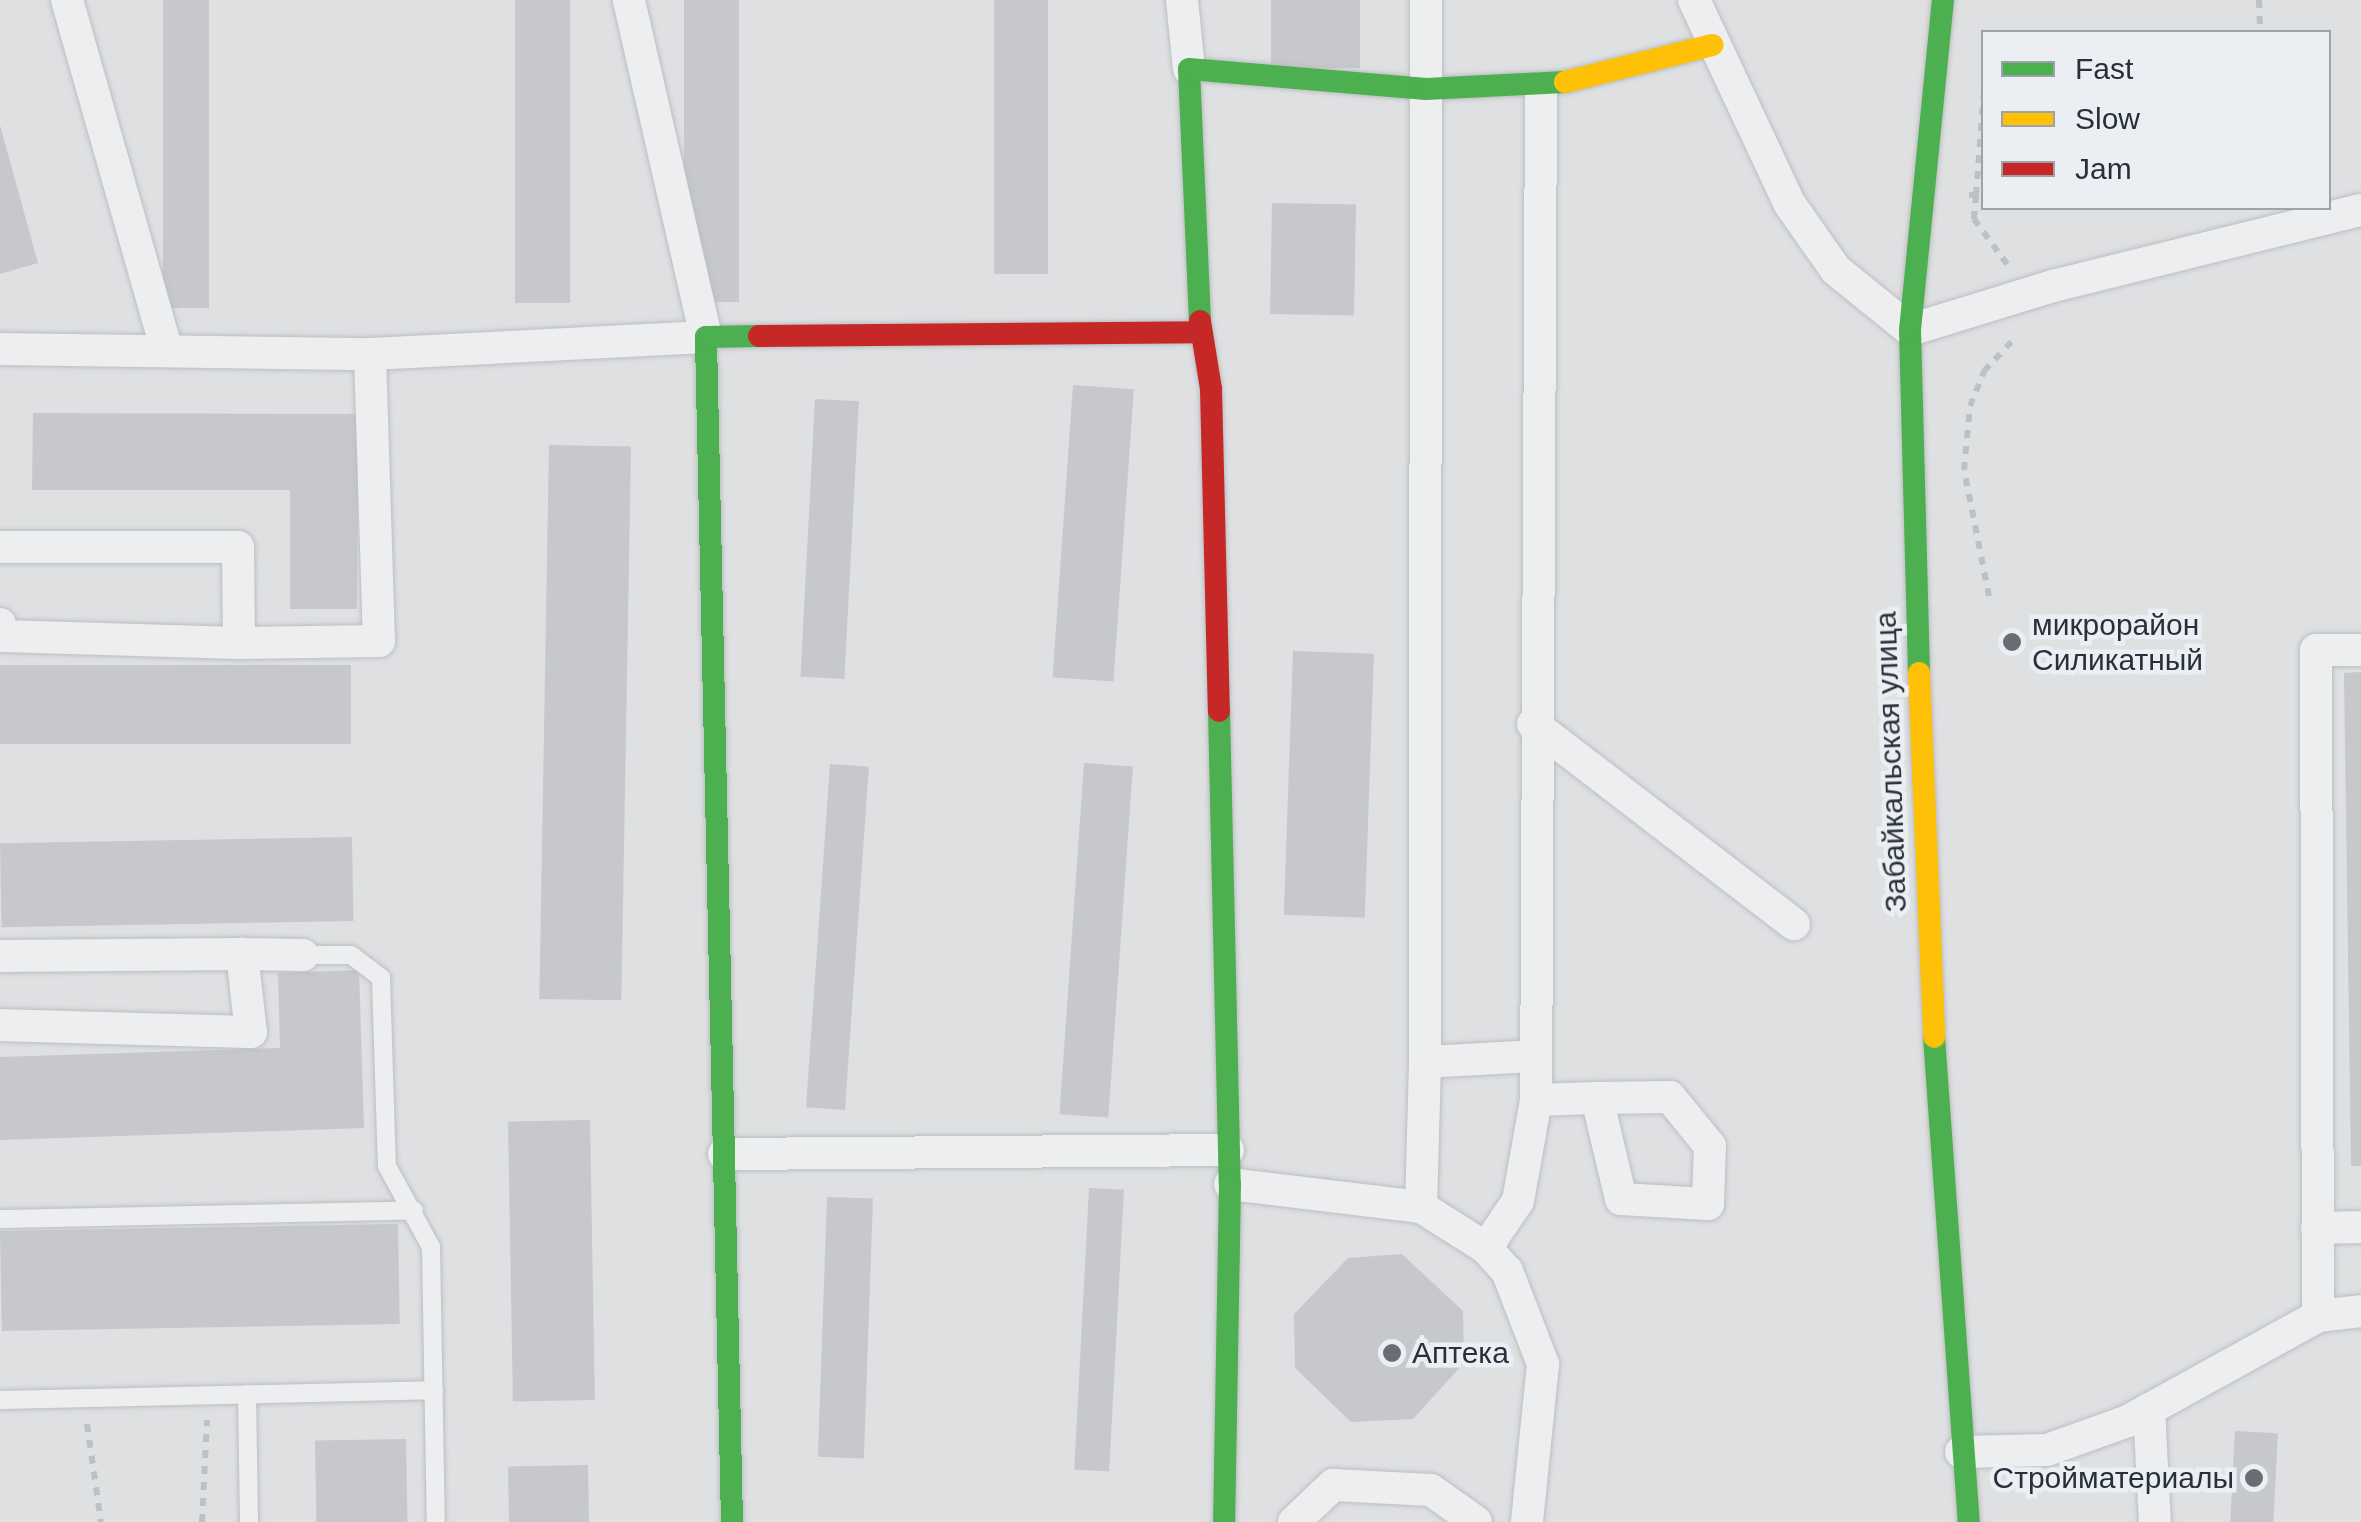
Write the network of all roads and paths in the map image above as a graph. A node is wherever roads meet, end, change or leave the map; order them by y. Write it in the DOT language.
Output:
graph roads {
  1 [pos="67,0"];
  2 [pos="629,0"];
  3 [pos="1182,0"];
  4 [pos="1426,0"];
  5 [pos="1694,0"];
  6 [pos="1943,0"];
  7 [pos="2260,0"];
  8 [pos="2260,30"];
  9 [pos="1712,45"];
  10 [pos="1189,70"];
  11 [pos="1541,88"];
  12 [pos="1426,89"];
  13 [pos="1981,130"];
  14 [pos="1976,195"];
  15 [pos="2361,210"];
  16 [pos="1910,330"];
  17 [pos="1201,332"];
  18 [pos="706,337"];
  19 [pos="166,347"];
  20 [pos="0,348"];
  21 [pos="370,354"];
  22 [pos="0,547"];
  23 [pos="1,632"];
  24 [pos="240,643"];
  25 [pos="2361,650"];
  26 [pos="1533,724"];
  27 [pos="1794,924"];
  28 [pos="242,954"];
  29 [pos="303,955"];
  30 [pos="0,956"];
  31 [pos="0,1025"];
  32 [pos="1536,1056"];
  33 [pos="1424,1062"];
  34 [pos="1598,1098"];
  35 [pos="1536,1100"];
  36 [pos="1228,1150"];
  37 [pos="724,1154"];
  38 [pos="1230,1184"];
  39 [pos="1421,1207"];
  40 [pos="414,1210"];
  41 [pos="0,1219"];
  42 [pos="2361,1227"];
  43 [pos="2317,1228"];
  44 [pos="1486,1248"];
  45 [pos="2361,1310"];
  46 [pos="2318,1316"];
  47 [pos="434,1390"];
  48 [pos="247,1394"];
  49 [pos="206,1396"];
  50 [pos="83,1398"];
  51 [pos="0,1400"];
  52 [pos="2148,1409"];
  53 [pos="1961,1452"];
  54 [pos="101,1522"];
  55 [pos="202,1522"];
  56 [pos="250,1522"];
  57 [pos="436,1522"];
  58 [pos="732,1522"];
  59 [pos="1224,1522"];
  60 [pos="1294,1522"];
  61 [pos="1476,1522"];
  62 [pos="1528,1522"];
  63 [pos="1969,1522"];
  64 [pos="2155,1522"];
  1 -- 19 [label="street"];
  2 -- 18 [label="street"];
  3 -- 10 [label="street"];
  4 -- 12 [label="street"];
  5 -- 9 [label="street"];
  6 -- 16 [label="street, Забайкальская улица"];
  7 -- 8 [label="path"];
  9 -- 11 [label="street"];
  9 -- 16 [label="street"];
  10 -- 12 [label="street"];
  10 -- 17 [label="street"];
  11 -- 12 [label="street"];
  11 -- 26 [label="street"];
  12 -- 33 [label="street"];
  13 -- 14 [label="path"];
  15 -- 16 [label="street"];
  16 -- 53 [label="street, Забайкальская улица"];
  17 -- 18 [label="street"];
  17 -- 36 [label="street"];
  18 -- 21 [label="street"];
  18 -- 37 [label="street"];
  19 -- 20 [label="street"];
  19 -- 21 [label="street"];
  21 -- 24 [label="street"];
  22 -- 24 [label="street"];
  23 -- 24 [label="street"];
  25 -- 43 [label="street"];
  26 -- 27 [label="street"];
  26 -- 32 [label="street"];
  28 -- 29 [label="street"];
  28 -- 30 [label="street"];
  28 -- 31 [label="street"];
  29 -- 40 [label="lane"];
  32 -- 33 [label="street"];
  32 -- 35 [label="street"];
  33 -- 39 [label="street"];
  34 -- 35 [label="street"];
  35 -- 44 [label="street"];
  36 -- 37 [label="street"];
  36 -- 38 [label="street"];
  37 -- 58 [label="street"];
  38 -- 39 [label="street"];
  38 -- 59 [label="street"];
  39 -- 44 [label="street"];
  40 -- 41 [label="lane"];
  40 -- 47 [label="lane"];
  42 -- 43 [label="street"];
  43 -- 46 [label="street"];
  44 -- 62 [label="street"];
  45 -- 46 [label="street"];
  46 -- 52 [label="street"];
  47 -- 48 [label="lane"];
  47 -- 57 [label="lane"];
  48 -- 49 [label="lane"];
  48 -- 56 [label="lane"];
  49 -- 50 [label="lane"];
  49 -- 55 [label="path"];
  50 -- 51 [label="lane"];
  50 -- 54 [label="path"];
  52 -- 53 [label="street"];
  52 -- 64 [label="street"];
  53 -- 63 [label="street, Забайкальская улица"];
  60 -- 61 [label="street"];
}
